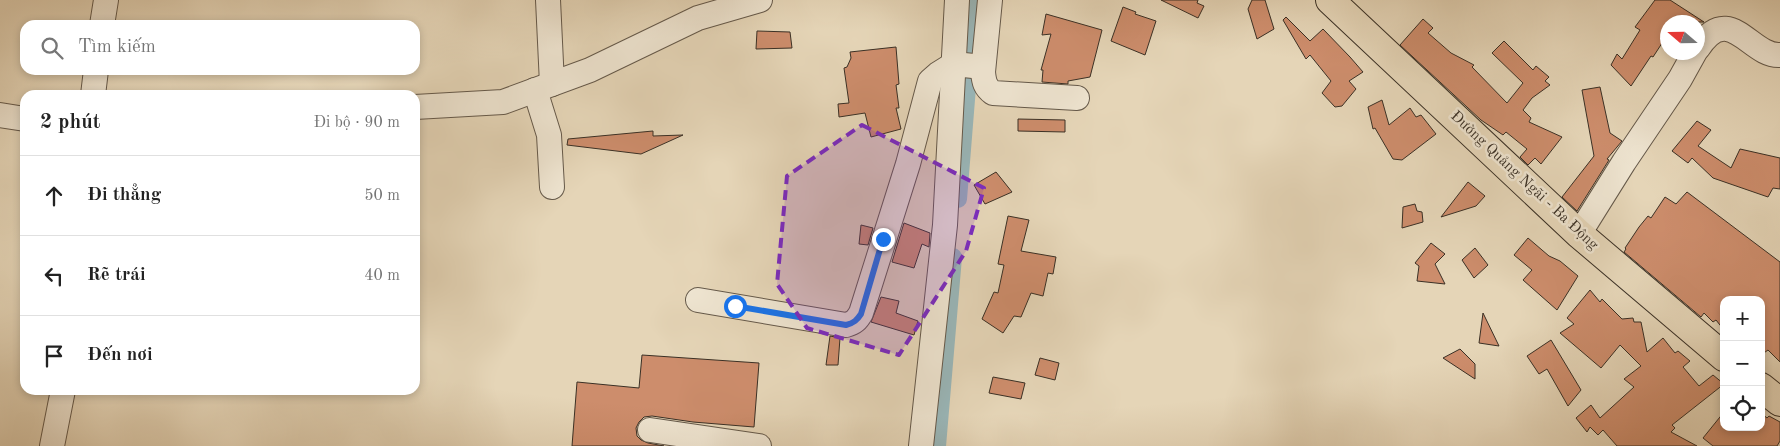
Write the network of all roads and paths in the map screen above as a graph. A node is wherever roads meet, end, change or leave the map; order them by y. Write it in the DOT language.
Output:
graph roads {
  1 [pos="106,0"];
  2 [pos="548,0"];
  3 [pos="760,0"];
  4 [pos="957,0"];
  5 [pos="990,0"];
  6 [pos="1330,0"];
  7 [pos="699,9"];
  8 [pos="103,20"];
  9 [pos="1705,37"];
  10 [pos="1780,55"];
  11 [pos="1691,60"];
  12 [pos="969,66"];
  13 [pos="95,75"];
  14 [pos="543,87"];
  15 [pos="94,90"];
  16 [pos="1077,98"];
  17 [pos="420,106"];
  18 [pos="0,115"];
  19 [pos="20,118"];
  20 [pos="552,186"];
  21 [pos="1579,234"];
  22 [pos="698,300"];
  23 [pos="1720,354"];
  24 [pos="1765,390"];
  25 [pos="62,395"];
  26 [pos="1780,402"];
  27 [pos="650,430"];
  28 [pos="52,446"];
  29 [pos="759,446"];
  30 [pos="921,446"];
  1 -- 8 [label="street"];
  2 -- 14 [label="street"];
  3 -- 7 [label="street"];
  4 -- 12 [label="street"];
  5 -- 12 [label="street"];
  6 -- 21 [label="main road, Đường Quảng Ngãi - Ba Động"];
  7 -- 14 [label="street"];
  9 -- 10 [label="street"];
  11 -- 21 [label="street"];
  12 -- 16 [label="street"];
  12 -- 22 [label="street"];
  12 -- 30 [label="street"];
  13 -- 15 [label="street"];
  14 -- 17 [label="street"];
  14 -- 20 [label="street"];
  18 -- 19 [label="street"];
  21 -- 23 [label="main road, Đường Quảng Ngãi - Ba Động"];
  24 -- 26 [label="main road"];
  25 -- 28 [label="street"];
  27 -- 29 [label="street"];
}
